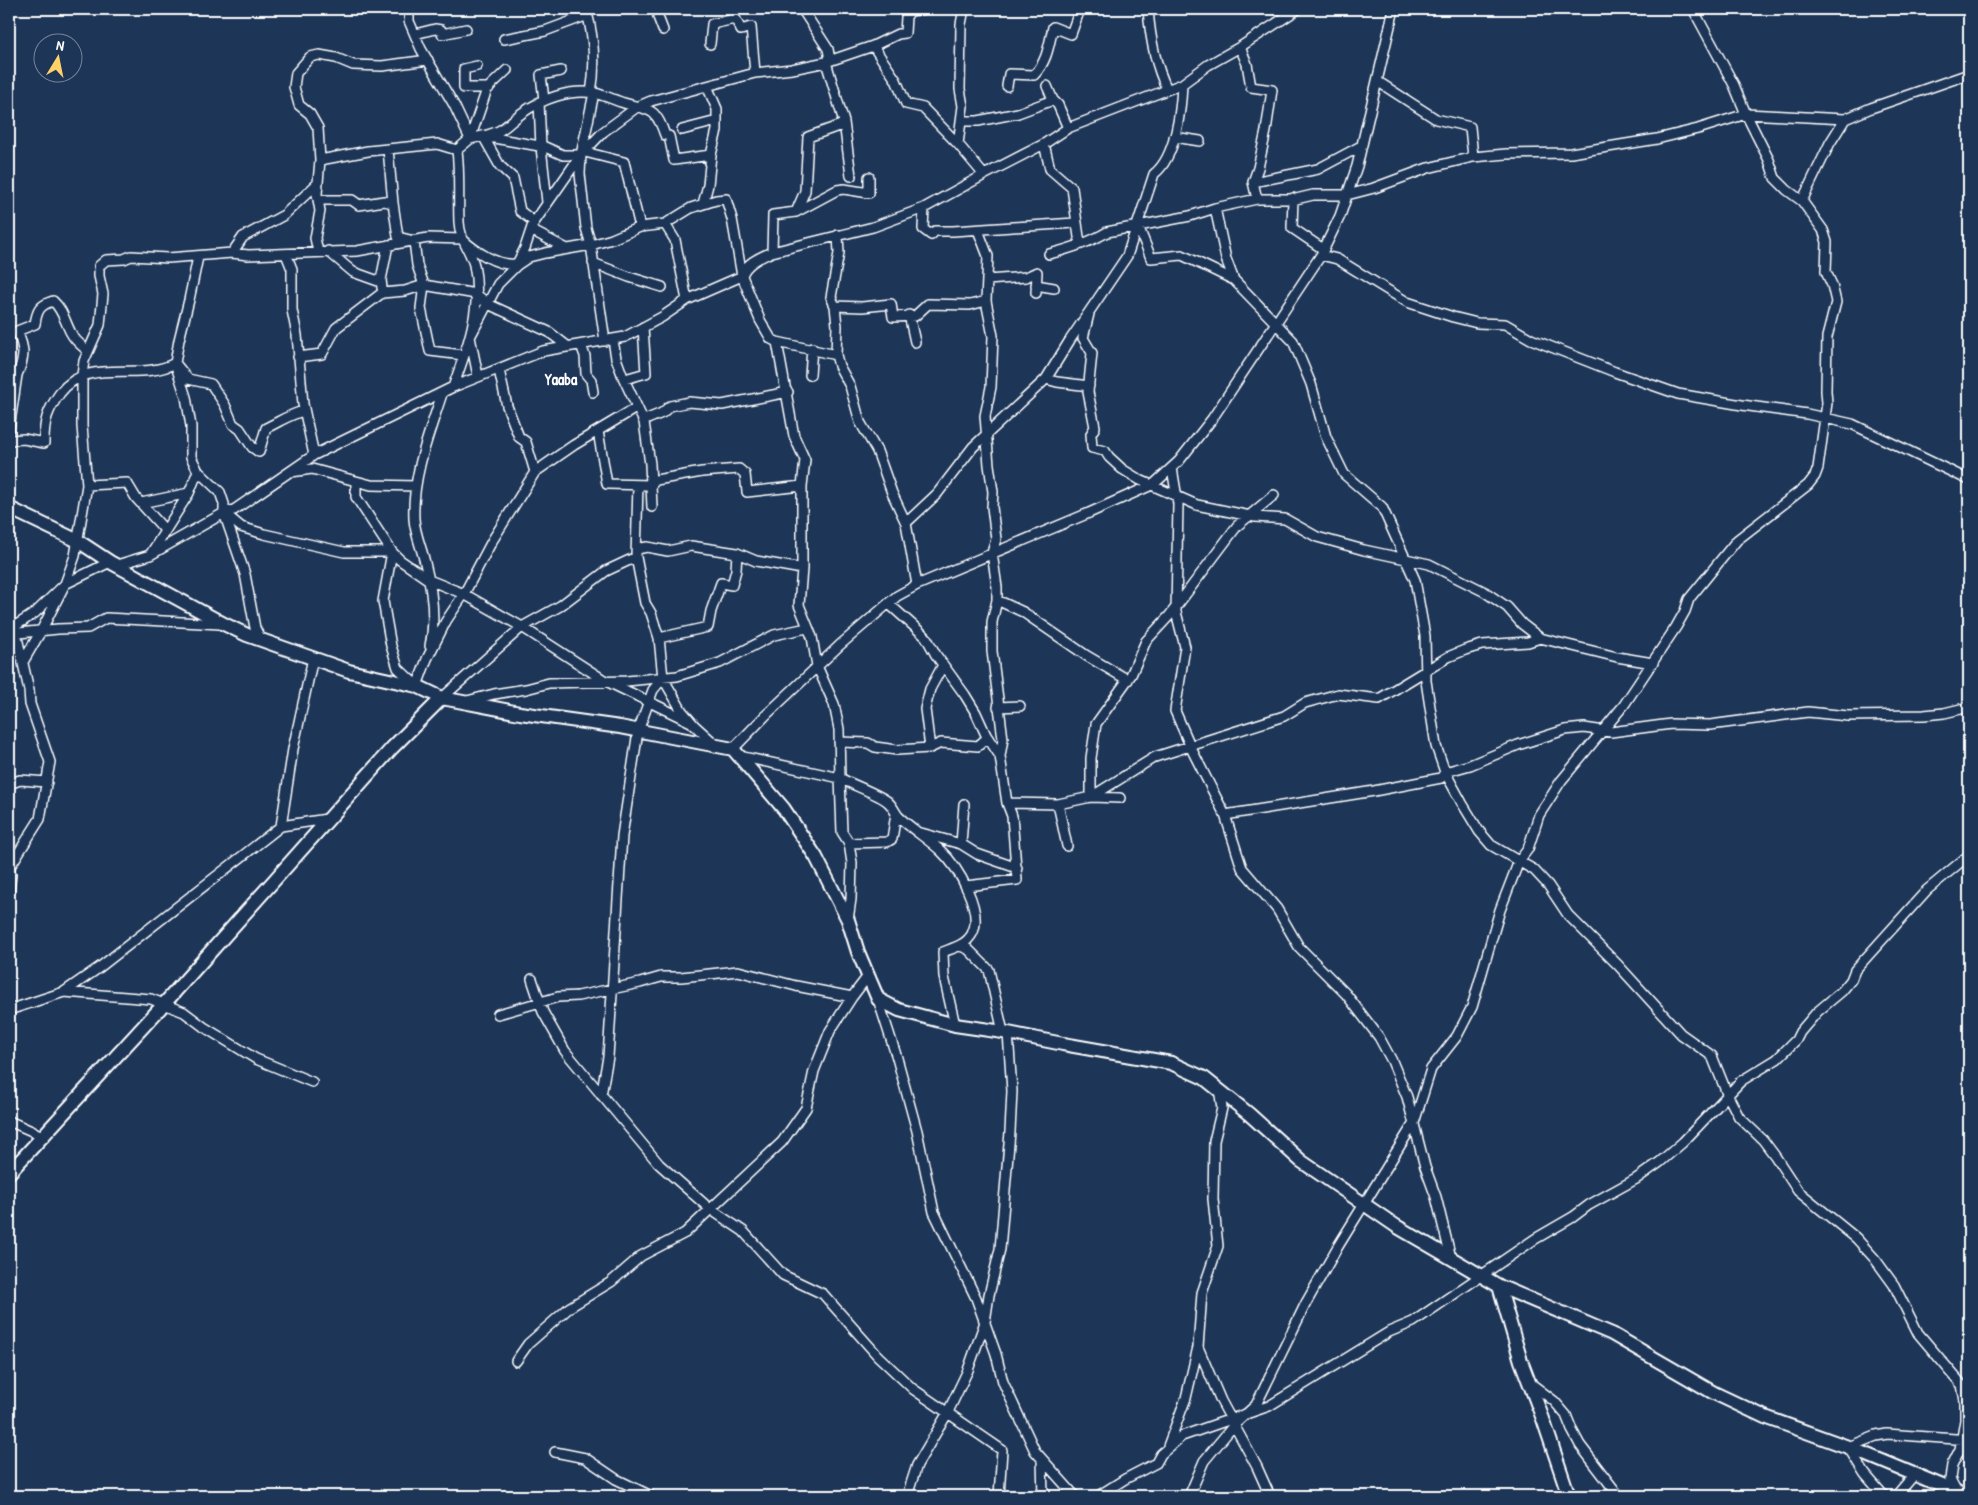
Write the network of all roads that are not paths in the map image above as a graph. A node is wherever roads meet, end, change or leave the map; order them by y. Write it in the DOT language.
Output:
graph roads {
  1 [pos="660,9"];
  2 [pos="727,9"];
  3 [pos="802,9"];
  4 [pos="925,9"];
  5 [pos="964,9"];
  6 [pos="1080,9"];
  7 [pos="1148,9"];
  8 [pos="1275,9"];
  9 [pos="1394,9"];
  10 [pos="1693,9"];
  11 [pos="909,10"];
  12 [pos="1295,10"];
  13 [pos="408,11"];
  14 [pos="587,12"];
  15 [pos="735,19"];
  16 [pos="466,29"];
  17 [pos="663,30"];
  18 [pos="415,34"];
  19 [pos="504,39"];
  20 [pos="710,44"];
  21 [pos="873,46"];
  22 [pos="1240,47"];
  23 [pos="428,60"];
  24 [pos="828,61"];
  25 [pos="477,66"];
  26 [pos="507,70"];
  27 [pos="561,71"];
  28 [pos="755,73"];
  29 [pos="1969,74"];
  30 [pos="1377,81"];
  31 [pos="1182,84"];
  32 [pos="707,86"];
  33 [pos="1007,86"];
  34 [pos="1047,86"];
  35 [pos="489,88"];
  36 [pos="1167,89"];
  37 [pos="593,93"];
  38 [pos="1053,100"];
  39 [pos="542,101"];
  40 [pos="637,107"];
  41 [pos="1746,114"];
  42 [pos="1845,119"];
  43 [pos="717,121"];
  44 [pos="962,121"];
  45 [pos="844,124"];
  46 [pos="1068,128"];
  47 [pos="682,130"];
  48 [pos="483,136"];
  49 [pos="1174,137"];
  50 [pos="470,138"];
  51 [pos="1200,141"];
  52 [pos="958,144"];
  53 [pos="1044,144"];
  54 [pos="1361,146"];
  55 [pos="541,147"];
  56 [pos="388,149"];
  57 [pos="456,150"];
  58 [pos="583,154"];
  59 [pos="711,155"];
  60 [pos="1473,157"];
  61 [pos="320,160"];
  62 [pos="984,175"];
  63 [pos="851,176"];
  64 [pos="869,176"];
  65 [pos="1253,182"];
  66 [pos="318,183"];
  67 [pos="1348,195"];
  68 [pos="1293,198"];
  69 [pos="1257,199"];
  70 [pos="318,200"];
  71 [pos="1802,201"];
  72 [pos="547,202"];
  73 [pos="393,203"];
  74 [pos="703,204"];
  75 [pos="924,208"];
  76 [pos="1215,208"];
  77 [pos="796,212"];
  78 [pos="1075,223"];
  79 [pos="666,224"];
  80 [pos="533,226"];
  81 [pos="640,226"];
  82 [pos="1138,226"];
  83 [pos="978,230"];
  84 [pos="838,235"];
  85 [pos="462,239"];
  86 [pos="414,240"];
  87 [pos="1080,244"];
  88 [pos="388,245"];
  89 [pos="590,246"];
  90 [pos="567,248"];
  91 [pos="328,251"];
  92 [pos="318,252"];
  93 [pos="772,252"];
  94 [pos="1322,252"];
  95 [pos="232,253"];
  96 [pos="286,254"];
  97 [pos="1049,254"];
  98 [pos="198,257"];
  99 [pos="593,263"];
  100 [pos="517,264"];
  101 [pos="742,276"];
  102 [pos="987,280"];
  103 [pos="1234,280"];
  104 [pos="382,282"];
  105 [pos="424,285"];
  106 [pos="662,287"];
  107 [pos="1054,288"];
  108 [pos="382,293"];
  109 [pos="476,294"];
  110 [pos="687,300"];
  111 [pos="986,300"];
  112 [pos="488,304"];
  113 [pos="835,306"];
  114 [pos="1089,314"];
  115 [pos="909,316"];
  116 [pos="1276,322"];
  117 [pos="644,327"];
  118 [pos="470,337"];
  119 [pos="609,341"];
  120 [pos="777,342"];
  121 [pos="914,342"];
  122 [pos="581,345"];
  123 [pos="567,346"];
  124 [pos="812,348"];
  125 [pos="88,351"];
  126 [pos="836,355"];
  127 [pos="298,356"];
  128 [pos="463,356"];
  129 [pos="175,363"];
  130 [pos="499,370"];
  131 [pos="82,375"];
  132 [pos="810,375"];
  133 [pos="478,376"];
  134 [pos="1046,379"];
  135 [pos="625,380"];
  136 [pos="1089,386"];
  137 [pos="453,387"];
  138 [pos="593,392"];
  139 [pos="788,392"];
  140 [pos="442,394"];
  141 [pos="636,408"];
  142 [pos="304,410"];
  143 [pos="1825,419"];
  144 [pos="644,422"];
  145 [pos="9,429"];
  146 [pos="598,431"];
  147 [pos="988,433"];
  148 [pos="9,440"];
  149 [pos="314,455"];
  150 [pos="1172,468"];
  151 [pos="198,471"];
  152 [pos="535,472"];
  153 [pos="289,473"];
  154 [pos="1969,480"];
  155 [pos="356,481"];
  156 [pos="87,485"];
  157 [pos="638,485"];
  158 [pos="651,485"];
  159 [pos="416,486"];
  160 [pos="802,486"];
  161 [pos="1150,486"];
  162 [pos="189,493"];
  163 [pos="1274,495"];
  164 [pos="1176,497"];
  165 [pos="141,503"];
  166 [pos="652,507"];
  167 [pos="9,508"];
  168 [pos="224,513"];
  169 [pos="1250,516"];
  170 [pos="906,523"];
  171 [pos="164,529"];
  172 [pos="78,541"];
  173 [pos="392,552"];
  174 [pos="637,553"];
  175 [pos="737,553"];
  176 [pos="992,553"];
  177 [pos="150,555"];
  178 [pos="1406,559"];
  179 [pos="114,564"];
  180 [pos="802,569"];
  181 [pos="429,580"];
  182 [pos="65,584"];
  183 [pos="917,585"];
  184 [pos="464,594"];
  185 [pos="997,600"];
  186 [pos="889,604"];
  187 [pos="1176,608"];
  188 [pos="224,624"];
  189 [pos="522,627"];
  190 [pos="807,628"];
  191 [pos="41,631"];
  192 [pos="11,632"];
  193 [pos="659,638"];
  194 [pos="1540,638"];
  195 [pos="261,640"];
  196 [pos="313,658"];
  197 [pos="427,659"];
  198 [pos="23,662"];
  199 [pos="1653,663"];
  200 [pos="943,665"];
  201 [pos="817,666"];
  202 [pos="1426,670"];
  203 [pos="663,678"];
  204 [pos="604,680"];
  205 [pos="1128,680"];
  206 [pos="417,686"];
  207 [pos="442,698"];
  208 [pos="648,701"];
  209 [pos="464,702"];
  210 [pos="998,706"];
  211 [pos="1020,706"];
  212 [pos="1969,707"];
  213 [pos="691,722"];
  214 [pos="638,730"];
  215 [pos="1603,731"];
  216 [pos="987,738"];
  217 [pos="839,742"];
  218 [pos="714,744"];
  219 [pos="1190,746"];
  220 [pos="930,748"];
  221 [pos="736,752"];
  222 [pos="1000,756"];
  223 [pos="1445,772"];
  224 [pos="840,778"];
  225 [pos="47,782"];
  226 [pos="9,784"];
  227 [pos="1091,797"];
  228 [pos="1120,798"];
  229 [pos="1007,803"];
  230 [pos="964,804"];
  231 [pos="1058,804"];
  232 [pos="896,814"];
  233 [pos="1225,815"];
  234 [pos="327,819"];
  235 [pos="281,826"];
  236 [pos="913,830"];
  237 [pos="848,843"];
  238 [pos="961,844"];
  239 [pos="1067,846"];
  240 [pos="1969,855"];
  241 [pos="1519,861"];
  242 [pos="1016,868"];
  243 [pos="9,869"];
  244 [pos="966,886"];
  245 [pos="9,891"];
  246 [pos="848,920"];
  247 [pos="960,946"];
  248 [pos="868,976"];
  249 [pos="532,979"];
  250 [pos="612,989"];
  251 [pos="64,992"];
  252 [pos="852,996"];
  253 [pos="878,999"];
  254 [pos="540,1002"];
  255 [pos="164,1004"];
  256 [pos="9,1010"];
  257 [pos="498,1014"];
  258 [pos="955,1025"];
  259 [pos="1005,1033"];
  260 [pos="312,1082"];
  261 [pos="1218,1089"];
  262 [pos="601,1095"];
  263 [pos="1728,1096"];
  264 [pos="9,1121"];
  265 [pos="1414,1123"];
  266 [pos="43,1136"];
  267 [pos="9,1173"];
  268 [pos="1364,1204"];
  269 [pos="710,1208"];
  270 [pos="1451,1258"];
  271 [pos="1482,1276"];
  272 [pos="1499,1286"];
  273 [pos="985,1322"];
  274 [pos="1198,1347"];
  275 [pos="516,1360"];
  276 [pos="1529,1382"];
  277 [pos="1247,1413"];
  278 [pos="947,1414"];
  279 [pos="1232,1422"];
  280 [pos="1966,1439"];
  281 [pos="1848,1447"];
  282 [pos="1167,1449"];
  283 [pos="555,1452"];
  284 [pos="1042,1460"];
  285 [pos="1914,1475"];
  286 [pos="1960,1494"];
  287 [pos="650,1496"];
  288 [pos="907,1496"];
  289 [pos="999,1496"];
  290 [pos="1043,1496"];
  291 [pos="1075,1496"];
  292 [pos="1098,1496"];
  293 [pos="1188,1496"];
  294 [pos="1270,1496"];
  295 [pos="1569,1496"];
  296 [pos="1619,1496"];
  297 [pos="1884,1496"];
  298 [pos="1896,1496"];
  1 -- 17 [label="street"];
  2 -- 15 [label="street"];
  3 -- 24 [label="street"];
  4 -- 11 [label="street"];
  5 -- 44 [label="street"];
  6 -- 33 [label="street"];
  7 -- 36 [label="street"];
  8 -- 12 [label="street"];
  9 -- 30 [label="street"];
  10 -- 41 [label="street"];
  11 -- 21 [label="street"];
  12 -- 22 [label="street"];
  13 -- 18 [label="street"];
  14 -- 19 [label="street"];
  14 -- 37 [label="street"];
  15 -- 20 [label="street"];
  15 -- 28 [label="street"];
  16 -- 18 [label="street"];
  18 -- 23 [label="street"];
  21 -- 24 [label="street"];
  21 -- 52 [label="street"];
  22 -- 31 [label="street"];
  22 -- 65 [label="street"];
  23 -- 50 [label="street"];
  23 -- 61 [label="street"];
  24 -- 28 [label="street"];
  24 -- 45 [label="street"];
  25 -- 35 [label="street"];
  26 -- 35 [label="street"];
  27 -- 39 [label="street"];
  28 -- 32 [label="street"];
  29 -- 42 [label="street"];
  30 -- 54 [label="street"];
  30 -- 60 [label="street"];
  31 -- 36 [label="street"];
  31 -- 49 [label="street"];
  32 -- 40 [label="street"];
  32 -- 43 [label="street"];
  34 -- 38 [label="street"];
  35 -- 50 [label="street"];
  36 -- 46 [label="street"];
  37 -- 39 [label="street"];
  37 -- 40 [label="street"];
  37 -- 58 [label="street"];
  38 -- 44 [label="street"];
  38 -- 46 [label="street"];
  39 -- 48 [label="street"];
  39 -- 55 [label="street"];
  40 -- 58 [label="street"];
  40 -- 59 [label="street"];
  41 -- 42 [label="street"];
  41 -- 60 [label="street"];
  41 -- 71 [label="street"];
  42 -- 71 [label="street"];
  43 -- 47 [label="street"];
  43 -- 59 [label="street"];
  44 -- 52 [label="street"];
  45 -- 63 [label="street"];
  45 -- 77 [label="street"];
  46 -- 53 [label="street"];
  48 -- 50 [label="street"];
  48 -- 55 [label="street"];
  48 -- 80 [label="street"];
  49 -- 51 [label="street"];
  49 -- 82 [label="street"];
  50 -- 57 [label="street"];
  52 -- 62 [label="street"];
  53 -- 62 [label="street"];
  53 -- 78 [label="street"];
  54 -- 65 [label="street"];
  54 -- 67 [label="street"];
  55 -- 58 [label="street"];
  55 -- 72 [label="street"];
  56 -- 57 [label="street"];
  56 -- 61 [label="street"];
  56 -- 73 [label="street"];
  57 -- 85 [label="street"];
  58 -- 72 [label="street"];
  58 -- 81 [label="street"];
  58 -- 89 [label="street"];
  59 -- 74 [label="street"];
  60 -- 67 [label="street"];
  61 -- 66 [label="street"];
  62 -- 75 [label="street"];
  64 -- 77 [label="street"];
  65 -- 69 [label="street"];
  66 -- 70 [label="street"];
  66 -- 95 [label="street"];
  67 -- 68 [label="street"];
  67 -- 94 [label="street"];
  68 -- 69 [label="street"];
  68 -- 94 [label="street"];
  69 -- 76 [label="street"];
  70 -- 73 [label="street"];
  70 -- 92 [label="street"];
  71 -- 143 [label="street"];
  72 -- 80 [label="street"];
  73 -- 86 [label="street"];
  74 -- 79 [label="street"];
  74 -- 101 [label="street"];
  75 -- 83 [label="street"];
  75 -- 84 [label="street"];
  76 -- 82 [label="street"];
  76 -- 103 [label="street"];
  77 -- 93 [label="street"];
  78 -- 83 [label="street"];
  78 -- 87 [label="street"];
  79 -- 81 [label="street"];
  79 -- 110 [label="street"];
  80 -- 90 [label="street"];
  80 -- 100 [label="street"];
  81 -- 89 [label="street"];
  82 -- 87 [label="street"];
  82 -- 103 [label="street"];
  82 -- 114 [label="street"];
  83 -- 102 [label="street"];
  84 -- 93 [label="street"];
  84 -- 113 [label="street"];
  85 -- 86 [label="street"];
  85 -- 100 [label="street"];
  85 -- 109 [label="street"];
  86 -- 88 [label="street"];
  86 -- 105 [label="street"];
  87 -- 97 [label="street"];
  88 -- 91 [label="street"];
  88 -- 104 [label="street"];
  89 -- 90 [label="street"];
  89 -- 99 [label="street"];
  90 -- 100 [label="street"];
  91 -- 92 [label="street"];
  91 -- 104 [label="street"];
  92 -- 96 [label="street"];
  93 -- 101 [label="street"];
  94 -- 116 [label="street"];
  94 -- 143 [label="street"];
  95 -- 96 [label="street"];
  95 -- 98 [label="street"];
  96 -- 127 [label="street"];
  98 -- 125 [label="street"];
  98 -- 129 [label="street"];
  99 -- 106 [label="street"];
  99 -- 119 [label="street"];
  100 -- 112 [label="street"];
  101 -- 110 [label="street"];
  101 -- 120 [label="street"];
  102 -- 107 [label="street"];
  102 -- 111 [label="street"];
  103 -- 116 [label="street"];
  104 -- 108 [label="street"];
  105 -- 108 [label="street"];
  105 -- 109 [label="street"];
  105 -- 128 [label="street"];
  108 -- 127 [label="street"];
  109 -- 112 [label="street"];
  109 -- 118 [label="street"];
  110 -- 117 [label="street"];
  111 -- 115 [label="street"];
  111 -- 147 [label="street"];
  112 -- 118 [label="street"];
  112 -- 123 [label="street"];
  113 -- 115 [label="street"];
  113 -- 126 [label="street"];
  114 -- 134 [label="street"];
  114 -- 136 [label="street"];
  115 -- 121 [label="street"];
  116 -- 150 [label="street"];
  116 -- 178 [label="street"];
  117 -- 119 [label="street"];
  117 -- 135 [label="street"];
  118 -- 128 [label="street"];
  118 -- 133 [label="street"];
  119 -- 122 [label="street"];
  119 -- 135 [label="street"];
  120 -- 124 [label="street"];
  120 -- 139 [label="street"];
  122 -- 123 [label="street"];
  122 -- 138 [label="street"];
  123 -- 130 [label="street"];
  124 -- 126 [label="street"];
  124 -- 132 [label="street"];
  125 -- 131 [label="street"];
  125 -- 145 [label="street"];
  126 -- 170 [label="street"];
  127 -- 142 [label="street"];
  128 -- 137 [label="street"];
  129 -- 131 [label="street"];
  129 -- 142 [label="street"];
  129 -- 151 [label="street"];
  130 -- 133 [label="street"];
  130 -- 152 [label="street"];
  131 -- 148 [label="street"];
  131 -- 156 [label="street"];
  133 -- 137 [label="street"];
  134 -- 136 [label="street"];
  134 -- 147 [label="street"];
  135 -- 141 [label="street"];
  136 -- 161 [label="street"];
  137 -- 140 [label="street"];
  139 -- 144 [label="street"];
  139 -- 160 [label="street"];
  140 -- 149 [label="street"];
  140 -- 159 [label="street"];
  141 -- 144 [label="street"];
  141 -- 146 [label="street"];
  142 -- 149 [label="street"];
  143 -- 154 [label="street"];
  143 -- 199 [label="street"];
  144 -- 158 [label="street"];
  146 -- 152 [label="street"];
  146 -- 157 [label="street"];
  147 -- 170 [label="street"];
  147 -- 176 [label="street"];
  149 -- 153 [label="street"];
  150 -- 161 [label="street"];
  150 -- 164 [label="street"];
  151 -- 162 [label="street"];
  151 -- 168 [label="street"];
  152 -- 184 [label="street"];
  153 -- 155 [label="street"];
  153 -- 168 [label="street"];
  155 -- 159 [label="street"];
  155 -- 173 [label="street"];
  156 -- 165 [label="street"];
  156 -- 172 [label="street"];
  157 -- 158 [label="street"];
  157 -- 174 [label="street"];
  158 -- 160 [label="street"];
  158 -- 166 [label="street"];
  159 -- 181 [label="street"];
  160 -- 180 [label="street"];
  161 -- 164 [label="street"];
  161 -- 176 [label="street"];
  162 -- 165 [label="street"];
  162 -- 171 [label="street"];
  163 -- 169 [label="street"];
  164 -- 169 [label="street"];
  164 -- 187 [label="street"];
  165 -- 171 [label="street"];
  167 -- 172 [label="street"];
  168 -- 173 [label="street"];
  168 -- 177 [label="street"];
  168 -- 195 [label="street"];
  169 -- 178 [label="street"];
  169 -- 187 [label="street"];
  170 -- 183 [label="street"];
  171 -- 177 [label="street"];
  172 -- 179 [label="street"];
  172 -- 182 [label="street"];
  173 -- 181 [label="street"];
  173 -- 206 [label="street"];
  174 -- 175 [label="street"];
  174 -- 189 [label="street"];
  174 -- 193 [label="street"];
  175 -- 180 [label="street"];
  175 -- 193 [label="street"];
  176 -- 183 [label="street"];
  176 -- 185 [label="street"];
  177 -- 179 [label="street"];
  178 -- 194 [label="street"];
  178 -- 202 [label="street"];
  179 -- 182 [label="street"];
  179 -- 188 [label="street"];
  180 -- 190 [label="street"];
  181 -- 184 [label="street"];
  181 -- 197 [label="street"];
  182 -- 191 [label="street"];
  182 -- 192 [label="street"];
  183 -- 186 [label="street"];
  184 -- 189 [label="street"];
  184 -- 197 [label="street"];
  185 -- 205 [label="street"];
  185 -- 210 [label="street"];
  186 -- 200 [label="street"];
  186 -- 201 [label="street"];
  187 -- 205 [label="street"];
  187 -- 219 [label="street"];
  188 -- 191 [label="street"];
  188 -- 195 [label="street"];
  189 -- 204 [label="street"];
  189 -- 207 [label="street"];
  190 -- 201 [label="street"];
  190 -- 203 [label="street"];
  191 -- 192 [label="street"];
  191 -- 198 [label="street"];
  192 -- 198 [label="street"];
  193 -- 203 [label="street"];
  194 -- 199 [label="street"];
  194 -- 202 [label="street"];
  195 -- 196 [label="street"];
  196 -- 206 [label="street"];
  196 -- 235 [label="street"];
  197 -- 206 [label="street"];
  198 -- 225 [label="street"];
  199 -- 215 [label="street"];
  200 -- 216 [label="street"];
  200 -- 220 [label="street"];
  201 -- 217 [label="street"];
  201 -- 221 [label="street"];
  202 -- 219 [label="street"];
  202 -- 223 [label="street"];
  203 -- 204 [label="street"];
  203 -- 208 [label="street"];
  203 -- 213 [label="street"];
  204 -- 208 [label="street"];
  204 -- 209 [label="street"];
  205 -- 227 [label="street"];
  206 -- 207 [label="street"];
  207 -- 209 [label="street"];
  207 -- 234 [label="street"];
  208 -- 213 [label="street"];
  208 -- 214 [label="street"];
  209 -- 214 [label="street"];
  210 -- 211 [label="street"];
  210 -- 222 [label="street"];
  212 -- 215 [label="street"];
  213 -- 218 [label="street"];
  214 -- 218 [label="street"];
  214 -- 250 [label="street"];
  215 -- 223 [label="street"];
  215 -- 241 [label="street"];
  216 -- 220 [label="street"];
  216 -- 222 [label="street"];
  217 -- 220 [label="street"];
  217 -- 224 [label="street"];
  218 -- 221 [label="street"];
  219 -- 227 [label="street"];
  219 -- 233 [label="street"];
  221 -- 224 [label="street"];
  221 -- 246 [label="street"];
  222 -- 229 [label="street"];
  223 -- 233 [label="street"];
  223 -- 241 [label="street"];
  224 -- 232 [label="street"];
  224 -- 237 [label="street"];
  225 -- 226 [label="street"];
  225 -- 243 [label="street"];
  227 -- 228 [label="street"];
  227 -- 231 [label="street"];
  229 -- 231 [label="street"];
  229 -- 242 [label="street"];
  230 -- 238 [label="street"];
  231 -- 239 [label="street"];
  232 -- 236 [label="street"];
  232 -- 237 [label="street"];
  233 -- 265 [label="street"];
  234 -- 235 [label="street"];
  234 -- 255 [label="street"];
  235 -- 251 [label="street"];
  236 -- 238 [label="street"];
  236 -- 244 [label="street"];
  237 -- 246 [label="street"];
  238 -- 242 [label="street"];
  240 -- 263 [label="street"];
  241 -- 263 [label="street"];
  241 -- 265 [label="street"];
  242 -- 244 [label="street"];
  243 -- 245 [label="street"];
  244 -- 247 [label="street"];
  246 -- 248 [label="street"];
  247 -- 258 [label="street"];
  247 -- 259 [label="street"];
  248 -- 252 [label="street"];
  248 -- 253 [label="street"];
  249 -- 254 [label="street"];
  250 -- 252 [label="street"];
  250 -- 254 [label="street"];
  250 -- 262 [label="street"];
  251 -- 255 [label="street"];
  251 -- 256 [label="street"];
  252 -- 269 [label="street"];
  253 -- 258 [label="street"];
  253 -- 273 [label="street"];
  254 -- 257 [label="street"];
  254 -- 262 [label="street"];
  255 -- 260 [label="street"];
  255 -- 266 [label="street"];
  258 -- 259 [label="street"];
  259 -- 261 [label="street"];
  259 -- 273 [label="street"];
  261 -- 268 [label="street"];
  261 -- 274 [label="street"];
  262 -- 269 [label="street"];
  263 -- 271 [label="street"];
  263 -- 280 [label="street"];
  264 -- 266 [label="street"];
  265 -- 268 [label="street"];
  265 -- 270 [label="street"];
  266 -- 267 [label="street"];
  268 -- 270 [label="street"];
  268 -- 277 [label="street"];
  269 -- 275 [label="street"];
  269 -- 278 [label="street"];
  270 -- 271 [label="street"];
  271 -- 272 [label="street"];
  271 -- 277 [label="street"];
  272 -- 276 [label="street"];
  272 -- 281 [label="street"];
  273 -- 278 [label="street"];
  273 -- 284 [label="street"];
  274 -- 279 [label="street"];
  274 -- 282 [label="street"];
  276 -- 295 [label="street"];
  276 -- 296 [label="street"];
  277 -- 279 [label="street"];
  278 -- 288 [label="street"];
  278 -- 289 [label="street"];
  279 -- 282 [label="street"];
  279 -- 293 [label="street"];
  279 -- 294 [label="street"];
  280 -- 281 [label="street"];
  280 -- 286 [label="street"];
  281 -- 285 [label="street"];
  281 -- 297 [label="street"];
  282 -- 292 [label="street"];
  283 -- 287 [label="street"];
  284 -- 290 [label="street"];
  284 -- 291 [label="street"];
  285 -- 286 [label="street"];
  285 -- 298 [label="street"];
}
